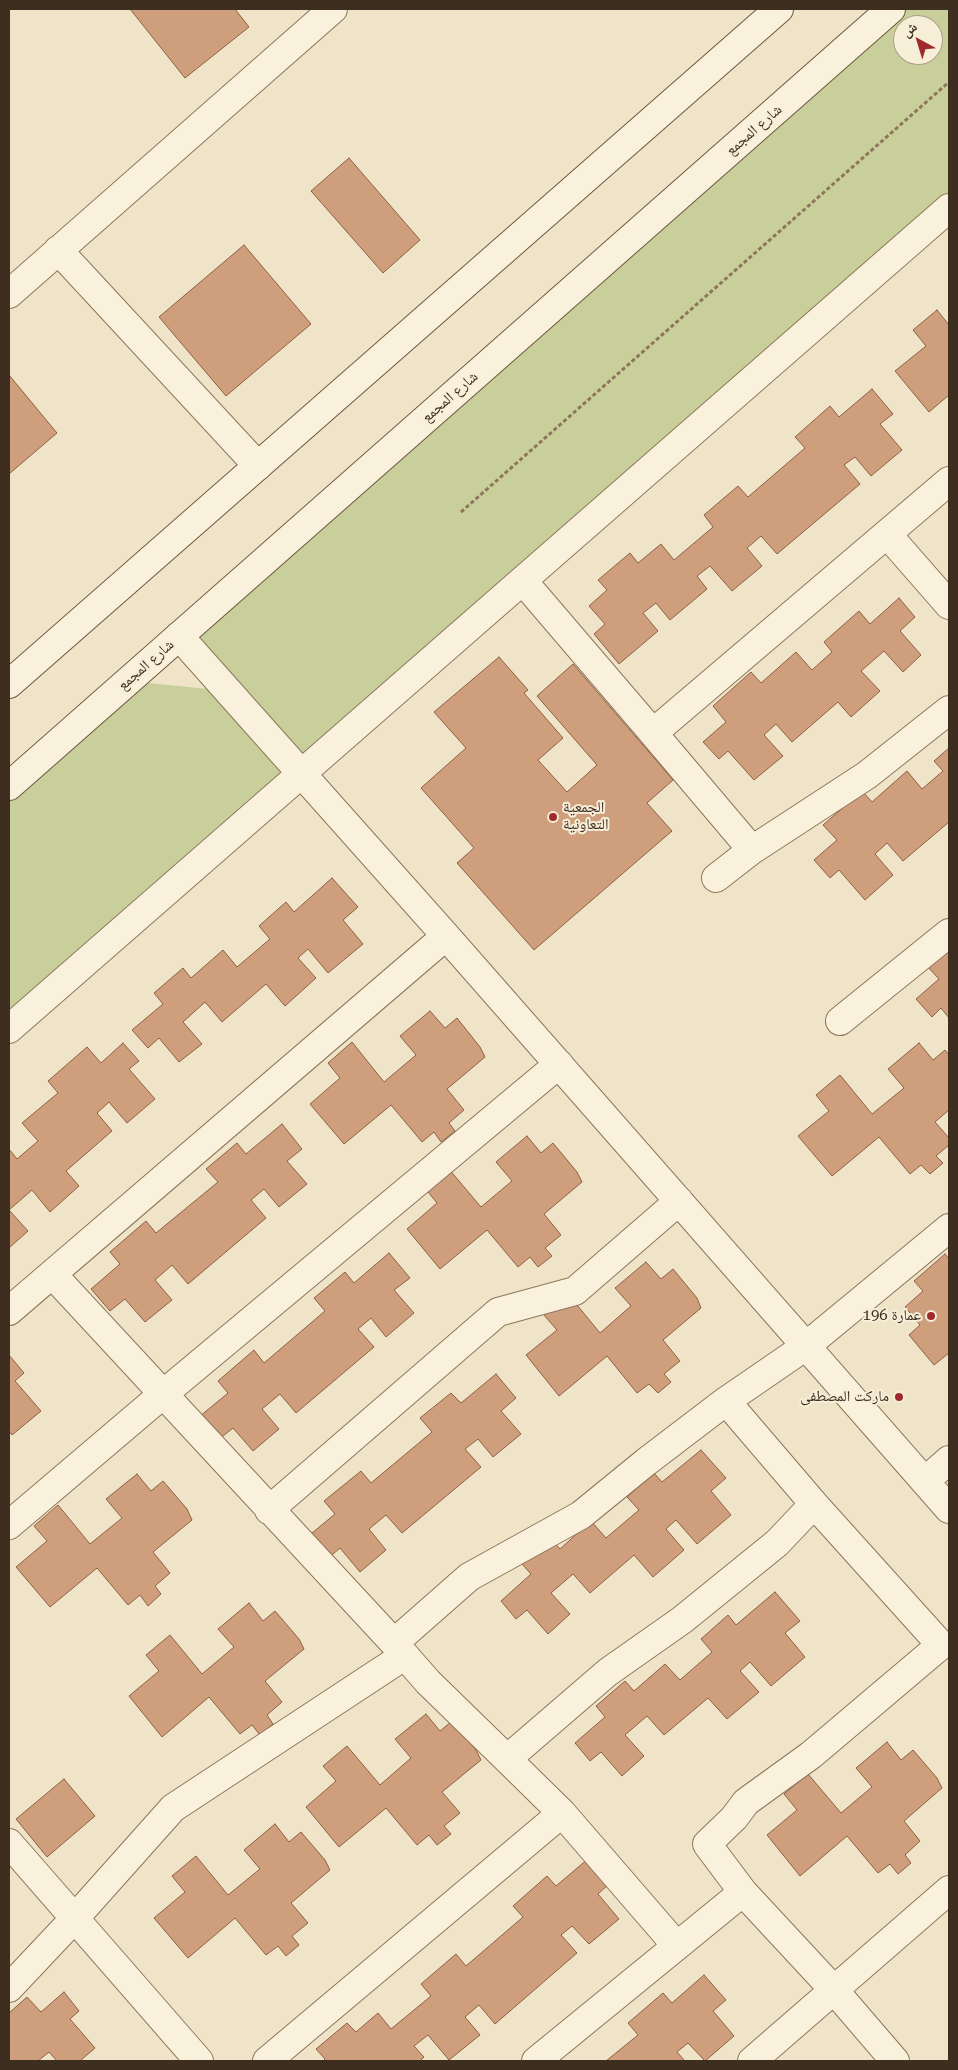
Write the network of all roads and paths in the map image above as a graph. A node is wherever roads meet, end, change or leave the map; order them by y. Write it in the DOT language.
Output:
graph roads {
  1 [pos="333,9"];
  2 [pos="779,9"];
  3 [pos="891,9"];
  4 [pos="949,82"];
  5 [pos="949,208"];
  6 [pos="58,250"];
  7 [pos="9,294"];
  8 [pos="258,466"];
  9 [pos="949,481"];
  10 [pos="461,512"];
  11 [pos="887,534"];
  12 [pos="523,581"];
  13 [pos="949,606"];
  14 [pos="179,636"];
  15 [pos="9,684"];
  16 [pos="949,710"];
  17 [pos="653,732"];
  18 [pos="302,772"];
  19 [pos="9,786"];
  20 [pos="752,850"];
  21 [pos="716,878"];
  22 [pos="949,933"];
  23 [pos="446,936"];
  24 [pos="840,1021"];
  25 [pos="9,1029"];
  26 [pos="559,1064"];
  27 [pos="679,1201"];
  28 [pos="949,1228"];
  29 [pos="53,1275"];
  30 [pos="9,1312"];
  31 [pos="806,1346"];
  32 [pos="162,1395"];
  33 [pos="726,1401"];
  34 [pos="949,1460"];
  35 [pos="925,1481"];
  36 [pos="814,1504"];
  37 [pos="949,1509"];
  38 [pos="269,1510"];
  39 [pos="9,1525"];
  40 [pos="399,1650"];
  41 [pos="945,1650"];
  42 [pos="507,1759"];
  43 [pos="562,1813"];
  44 [pos="9,1843"];
  45 [pos="949,1890"];
  46 [pos="743,1892"];
  47 [pos="74,1919"];
  48 [pos="676,1945"];
  49 [pos="9,1988"];
  50 [pos="834,1990"];
  51 [pos="199,2061"];
  52 [pos="267,2061"];
  53 [pos="536,2061"];
  54 [pos="752,2061"];
  55 [pos="895,2061"];
  1 -- 6 [label="street"];
  2 -- 8 [label="street"];
  3 -- 14 [label="street, شارع المجمع"];
  4 -- 10 [label="path"];
  5 -- 12 [label="street"];
  6 -- 7 [label="street"];
  6 -- 8 [label="street"];
  8 -- 15 [label="street"];
  9 -- 11 [label="street"];
  11 -- 13 [label="street"];
  11 -- 17 [label="street"];
  12 -- 17 [label="street"];
  12 -- 18 [label="street"];
  14 -- 18 [label="street"];
  14 -- 19 [label="street, شارع المجمع"];
  16 -- 20 [label="street"];
  17 -- 20 [label="street"];
  18 -- 23 [label="street"];
  18 -- 25 [label="street"];
  20 -- 21 [label="street"];
  22 -- 24 [label="street"];
  23 -- 26 [label="street"];
  23 -- 29 [label="street"];
  26 -- 27 [label="street"];
  26 -- 32 [label="street"];
  27 -- 31 [label="street"];
  27 -- 38 [label="street"];
  28 -- 31 [label="street"];
  29 -- 30 [label="street"];
  29 -- 32 [label="street"];
  31 -- 33 [label="street"];
  31 -- 35 [label="street"];
  32 -- 38 [label="street"];
  32 -- 39 [label="street"];
  33 -- 36 [label="street"];
  33 -- 40 [label="street"];
  34 -- 35 [label="street"];
  35 -- 37 [label="street"];
  36 -- 41 [label="street"];
  36 -- 42 [label="street"];
  38 -- 40 [label="street"];
  40 -- 42 [label="street"];
  40 -- 47 [label="street"];
  41 -- 46 [label="street"];
  42 -- 43 [label="street"];
  43 -- 48 [label="street"];
  43 -- 52 [label="street"];
  44 -- 47 [label="street"];
  45 -- 50 [label="street"];
  46 -- 48 [label="street"];
  46 -- 50 [label="street"];
  47 -- 49 [label="street"];
  47 -- 51 [label="street"];
  48 -- 53 [label="street"];
  50 -- 54 [label="street"];
  50 -- 55 [label="street"];
}
